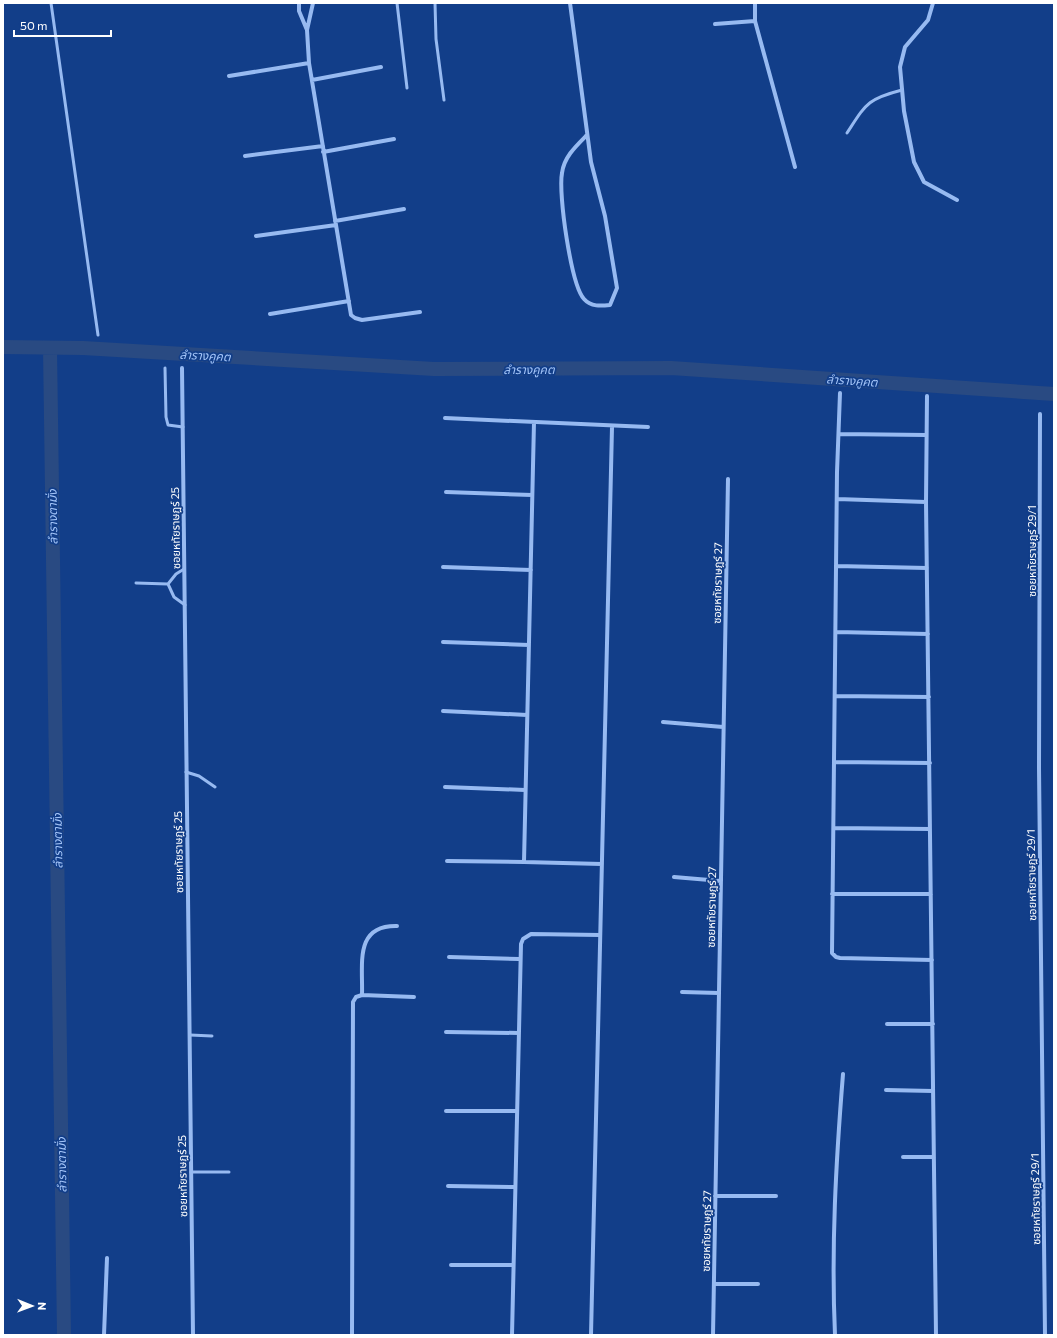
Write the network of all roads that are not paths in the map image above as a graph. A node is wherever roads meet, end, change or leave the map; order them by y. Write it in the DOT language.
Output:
graph roads {
  1 [pos="51,3"];
  2 [pos="299,3"];
  3 [pos="313,3"];
  4 [pos="397,3"];
  5 [pos="435,3"];
  6 [pos="570,3"];
  7 [pos="755,3"];
  8 [pos="934,3"];
  9 [pos="755,21"];
  10 [pos="715,24"];
  11 [pos="306,30"];
  12 [pos="309,63"];
  13 [pos="381,67"];
  14 [pos="229,76"];
  15 [pos="312,80"];
  16 [pos="407,88"];
  17 [pos="902,90"];
  18 [pos="444,100"];
  19 [pos="847,133"];
  20 [pos="587,135"];
  21 [pos="394,139"];
  22 [pos="323,146"];
  23 [pos="324,152"];
  24 [pos="245,156"];
  25 [pos="795,166"];
  26 [pos="957,200"];
  27 [pos="404,209"];
  28 [pos="336,223"];
  29 [pos="256,236"];
  30 [pos="348,302"];
  31 [pos="420,312"];
  32 [pos="270,314"];
  33 [pos="98,335"];
  34 [pos="165,368"];
  35 [pos="182,368"];
  36 [pos="840,393"];
  37 [pos="927,396"];
  38 [pos="1040,414"];
  39 [pos="444,418"];
  40 [pos="534,422"];
  41 [pos="183,427"];
  42 [pos="612,427"];
  43 [pos="648,427"];
  44 [pos="839,434"];
  45 [pos="926,435"];
  46 [pos="728,478"];
  47 [pos="446,492"];
  48 [pos="532,495"];
  49 [pos="837,499"];
  50 [pos="926,502"];
  51 [pos="836,566"];
  52 [pos="443,567"];
  53 [pos="927,568"];
  54 [pos="184,569"];
  55 [pos="531,570"];
  56 [pos="136,583"];
  57 [pos="168,584"];
  58 [pos="184,605"];
  59 [pos="836,632"];
  60 [pos="928,634"];
  61 [pos="443,642"];
  62 [pos="529,645"];
  63 [pos="836,696"];
  64 [pos="929,697"];
  65 [pos="443,711"];
  66 [pos="527,715"];
  67 [pos="663,722"];
  68 [pos="723,727"];
  69 [pos="835,762"];
  70 [pos="930,763"];
  71 [pos="186,772"];
  72 [pos="215,787"];
  73 [pos="445,787"];
  74 [pos="525,790"];
  75 [pos="834,828"];
  76 [pos="930,829"];
  77 [pos="447,861"];
  78 [pos="524,862"];
  79 [pos="602,864"];
  80 [pos="674,878"];
  81 [pos="721,881"];
  82 [pos="832,894"];
  83 [pos="932,894"];
  84 [pos="397,926"];
  85 [pos="600,935"];
  86 [pos="450,957"];
  87 [pos="519,959"];
  88 [pos="932,960"];
  89 [pos="682,992"];
  90 [pos="719,993"];
  91 [pos="362,995"];
  92 [pos="414,997"];
  93 [pos="887,1024"];
  94 [pos="933,1024"];
  95 [pos="446,1032"];
  96 [pos="519,1033"];
  97 [pos="190,1035"];
  98 [pos="212,1036"];
  99 [pos="843,1074"];
  100 [pos="886,1090"];
  101 [pos="933,1090"];
  102 [pos="446,1111"];
  103 [pos="517,1111"];
  104 [pos="903,1157"];
  105 [pos="934,1157"];
  106 [pos="191,1172"];
  107 [pos="229,1172"];
  108 [pos="448,1186"];
  109 [pos="515,1187"];
  110 [pos="715,1196"];
  111 [pos="776,1196"];
  112 [pos="107,1258"];
  113 [pos="451,1265"];
  114 [pos="513,1265"];
  115 [pos="714,1284"];
  116 [pos="758,1284"];
  117 [pos="104,1335"];
  118 [pos="192,1335"];
  119 [pos="352,1335"];
  120 [pos="512,1335"];
  121 [pos="591,1335"];
  122 [pos="713,1335"];
  123 [pos="835,1335"];
  124 [pos="936,1335"];
  125 [pos="1045,1335"];
  1 -- 33 [label="lane"];
  2 -- 11 [label="street"];
  3 -- 11 [label="street"];
  4 -- 16 [label="lane"];
  5 -- 18 [label="lane"];
  6 -- 20 [label="street"];
  7 -- 9 [label="street"];
  8 -- 17 [label="street"];
  9 -- 10 [label="street"];
  9 -- 25 [label="street"];
  11 -- 12 [label="street"];
  12 -- 14 [label="street"];
  12 -- 15 [label="street"];
  13 -- 15 [label="street"];
  15 -- 22 [label="street"];
  17 -- 19 [label="lane"];
  17 -- 26 [label="street"];
  20 -- 20 [label="street"];
  21 -- 23 [label="street"];
  22 -- 23 [label="street"];
  22 -- 24 [label="street"];
  23 -- 28 [label="street"];
  27 -- 28 [label="street"];
  28 -- 29 [label="street"];
  28 -- 30 [label="street"];
  30 -- 31 [label="street"];
  30 -- 32 [label="street"];
  34 -- 41 [label="lane"];
  35 -- 41 [label="street, ซอยหทัยราษฎร์ 25"];
  36 -- 44 [label="street"];
  37 -- 45 [label="street"];
  38 -- 125 [label="street, ซอยหทัยราษฎร์ 29/1"];
  39 -- 40 [label="street"];
  40 -- 42 [label="street"];
  40 -- 48 [label="street"];
  41 -- 54 [label="street, ซอยหทัยราษฎร์ 25"];
  42 -- 43 [label="street"];
  42 -- 79 [label="street"];
  44 -- 45 [label="street"];
  44 -- 49 [label="street"];
  45 -- 50 [label="street"];
  46 -- 68 [label="street, ซอยหทัยราษฎร์ 27"];
  47 -- 48 [label="street"];
  48 -- 55 [label="street"];
  49 -- 50 [label="street"];
  49 -- 51 [label="street"];
  50 -- 53 [label="street"];
  51 -- 53 [label="street"];
  51 -- 59 [label="street"];
  52 -- 55 [label="street"];
  53 -- 60 [label="street"];
  54 -- 57 [label="lane"];
  54 -- 58 [label="street, ซอยหทัยราษฎร์ 25"];
  55 -- 62 [label="street"];
  56 -- 57 [label="lane"];
  57 -- 58 [label="lane"];
  58 -- 71 [label="street, ซอยหทัยราษฎร์ 25"];
  59 -- 60 [label="street"];
  59 -- 63 [label="street"];
  60 -- 64 [label="street"];
  61 -- 62 [label="street"];
  62 -- 66 [label="street"];
  63 -- 64 [label="street"];
  63 -- 69 [label="street"];
  64 -- 70 [label="street"];
  65 -- 66 [label="street"];
  66 -- 74 [label="street"];
  67 -- 68 [label="street"];
  68 -- 81 [label="street, ซอยหทัยราษฎร์ 27"];
  69 -- 70 [label="street"];
  69 -- 75 [label="street"];
  70 -- 76 [label="street"];
  71 -- 72 [label="lane"];
  71 -- 97 [label="street, ซอยหทัยราษฎร์ 25"];
  73 -- 74 [label="street"];
  74 -- 78 [label="street"];
  75 -- 76 [label="street"];
  75 -- 82 [label="street"];
  76 -- 83 [label="street"];
  77 -- 78 [label="street"];
  78 -- 79 [label="street"];
  79 -- 85 [label="street"];
  80 -- 81 [label="street"];
  81 -- 90 [label="street, ซอยหทัยราษฎร์ 27"];
  82 -- 83 [label="street"];
  82 -- 88 [label="street"];
  83 -- 88 [label="street"];
  84 -- 91 [label="street"];
  85 -- 87 [label="street"];
  85 -- 121 [label="street"];
  86 -- 87 [label="street"];
  87 -- 96 [label="street"];
  88 -- 94 [label="street"];
  89 -- 90 [label="street"];
  90 -- 110 [label="street, ซอยหทัยราษฎร์ 27"];
  91 -- 92 [label="street"];
  91 -- 119 [label="street"];
  93 -- 94 [label="street"];
  94 -- 101 [label="street"];
  95 -- 96 [label="street"];
  96 -- 103 [label="street"];
  97 -- 98 [label="lane"];
  97 -- 106 [label="street, ซอยหทัยราษฎร์ 25"];
  99 -- 123 [label="street"];
  100 -- 101 [label="street"];
  101 -- 105 [label="street"];
  102 -- 103 [label="street"];
  103 -- 109 [label="street"];
  104 -- 105 [label="street"];
  105 -- 124 [label="street"];
  106 -- 107 [label="lane"];
  106 -- 118 [label="street, ซอยหทัยราษฎร์ 25"];
  108 -- 109 [label="street"];
  109 -- 114 [label="street"];
  110 -- 111 [label="street"];
  110 -- 115 [label="street, ซอยหทัยราษฎร์ 27"];
  112 -- 117 [label="street"];
  113 -- 114 [label="street"];
  114 -- 120 [label="street"];
  115 -- 116 [label="street"];
  115 -- 122 [label="street, ซอยหทัยราษฎร์ 27"];
}
